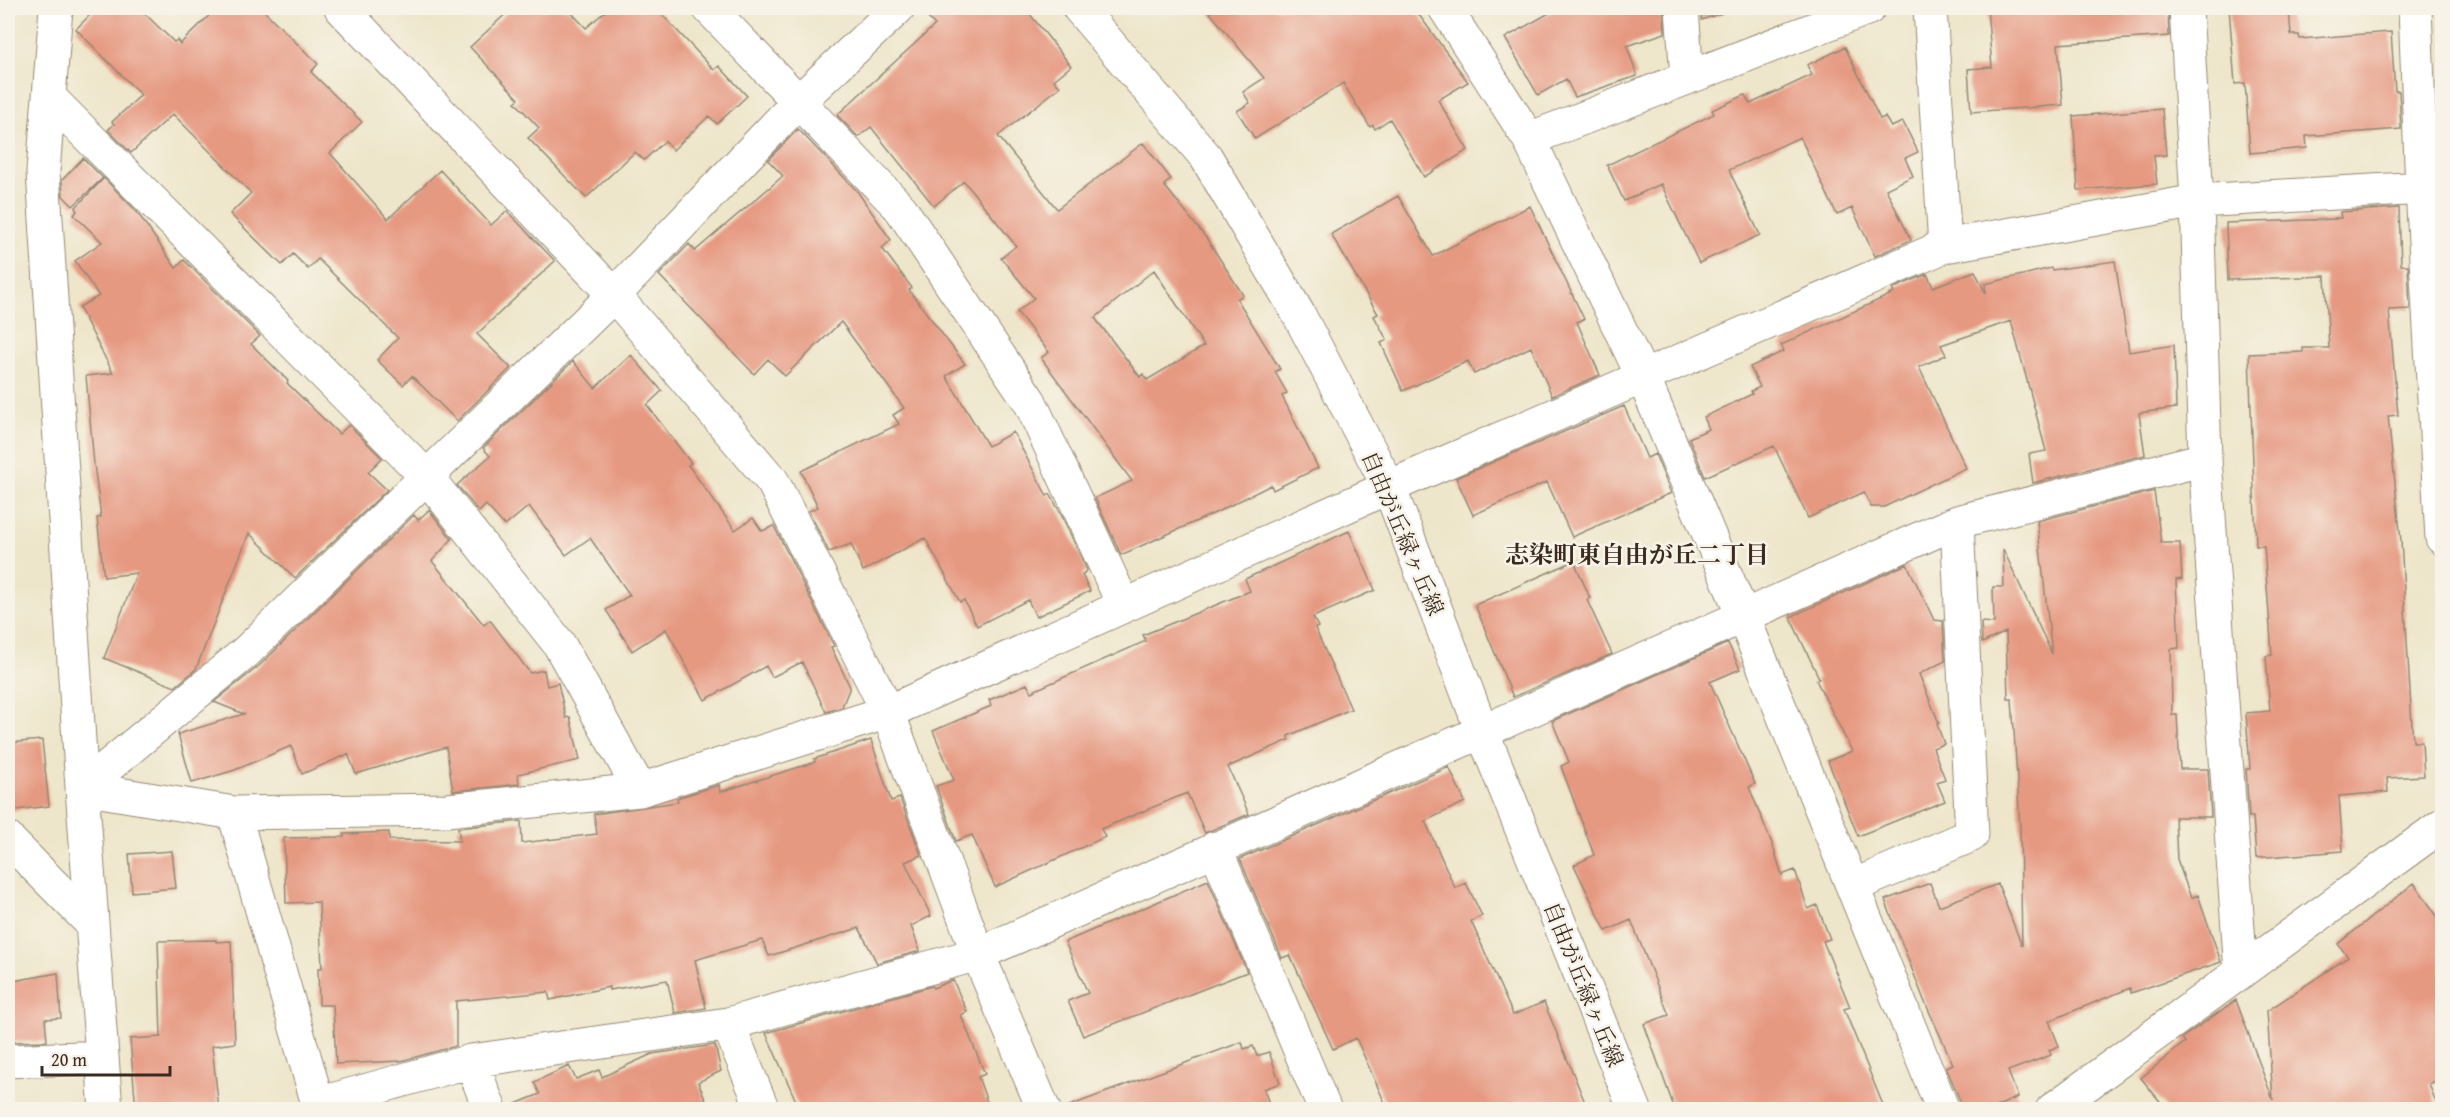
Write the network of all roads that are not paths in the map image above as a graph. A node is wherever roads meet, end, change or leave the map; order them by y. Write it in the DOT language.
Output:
graph roads {
  1 [pos="56,8"];
  2 [pos="341,8"];
  3 [pos="709,8"];
  4 [pos="898,8"];
  5 [pos="1079,8"];
  6 [pos="1445,8"];
  7 [pos="1682,8"];
  8 [pos="1869,8"];
  9 [pos="1929,8"];
  10 [pos="2186,8"];
  11 [pos="2415,8"];
  12 [pos="1687,78"];
  13 [pos="49,97"];
  14 [pos="799,101"];
  15 [pos="1529,139"];
  16 [pos="2432,188"];
  17 [pos="2197,201"];
  18 [pos="1945,246"];
  19 [pos="614,295"];
  20 [pos="1643,376"];
  21 [pos="2205,459"];
  22 [pos="427,477"];
  23 [pos="1389,488"];
  24 [pos="1957,522"];
  25 [pos="2442,538"];
  26 [pos="1124,606"];
  27 [pos="1743,616"];
  28 [pos="888,712"];
  29 [pos="1482,731"];
  30 [pos="81,788"];
  31 [pos="640,790"];
  32 [pos="234,813"];
  33 [pos="2442,825"];
  34 [pos="8,839"];
  35 [pos="1215,848"];
  36 [pos="1853,886"];
  37 [pos="92,923"];
  38 [pos="978,954"];
  39 [pos="2241,972"];
  40 [pos="728,1024"];
  41 [pos="102,1057"];
  42 [pos="8,1060"];
  43 [pos="471,1061"];
  44 [pos="106,1110"];
  45 [pos="490,1110"];
  46 [pos="763,1110"];
  47 [pos="1044,1110"];
  48 [pos="1325,1110"];
  49 [pos="1635,1110"];
  50 [pos="1944,1110"];
  51 [pos="2052,1110"];
  1 -- 13 [label="street"];
  2 -- 19 [label="street"];
  3 -- 14 [label="street"];
  4 -- 14 [label="street"];
  5 -- 23 [label="street, 自由が丘緑ヶ丘線"];
  6 -- 15 [label="street"];
  7 -- 12 [label="street"];
  8 -- 12 [label="street"];
  9 -- 18 [label="street"];
  10 -- 17 [label="street"];
  11 -- 16 [label="street"];
  12 -- 15 [label="street"];
  13 -- 22 [label="street"];
  13 -- 30 [label="street"];
  14 -- 19 [label="street"];
  14 -- 26 [label="street"];
  15 -- 20 [label="street"];
  16 -- 17 [label="street"];
  16 -- 25 [label="street"];
  17 -- 18 [label="street"];
  17 -- 21 [label="street"];
  18 -- 20 [label="street"];
  19 -- 22 [label="street"];
  19 -- 28 [label="street"];
  20 -- 23 [label="street"];
  20 -- 27 [label="street"];
  21 -- 24 [label="street"];
  21 -- 39 [label="street"];
  22 -- 30 [label="street"];
  22 -- 31 [label="street"];
  23 -- 26 [label="street"];
  23 -- 29 [label="street, 自由が丘緑ヶ丘線"];
  24 -- 27 [label="street"];
  24 -- 36 [label="street"];
  26 -- 28 [label="street"];
  27 -- 29 [label="street"];
  27 -- 36 [label="street"];
  28 -- 31 [label="street"];
  28 -- 38 [label="street"];
  29 -- 35 [label="street"];
  29 -- 49 [label="street, 自由が丘緑ヶ丘線"];
  30 -- 32 [label="street"];
  30 -- 37 [label="street"];
  31 -- 32 [label="street"];
  32 -- 43 [label="street"];
  33 -- 39 [label="street"];
  34 -- 37 [label="street"];
  35 -- 38 [label="street"];
  35 -- 48 [label="street"];
  36 -- 50 [label="street"];
  37 -- 41 [label="street"];
  38 -- 40 [label="street"];
  38 -- 47 [label="street"];
  39 -- 51 [label="street"];
  40 -- 43 [label="street"];
  40 -- 46 [label="street"];
  41 -- 42 [label="street"];
  41 -- 44 [label="street"];
  43 -- 45 [label="street"];
}
